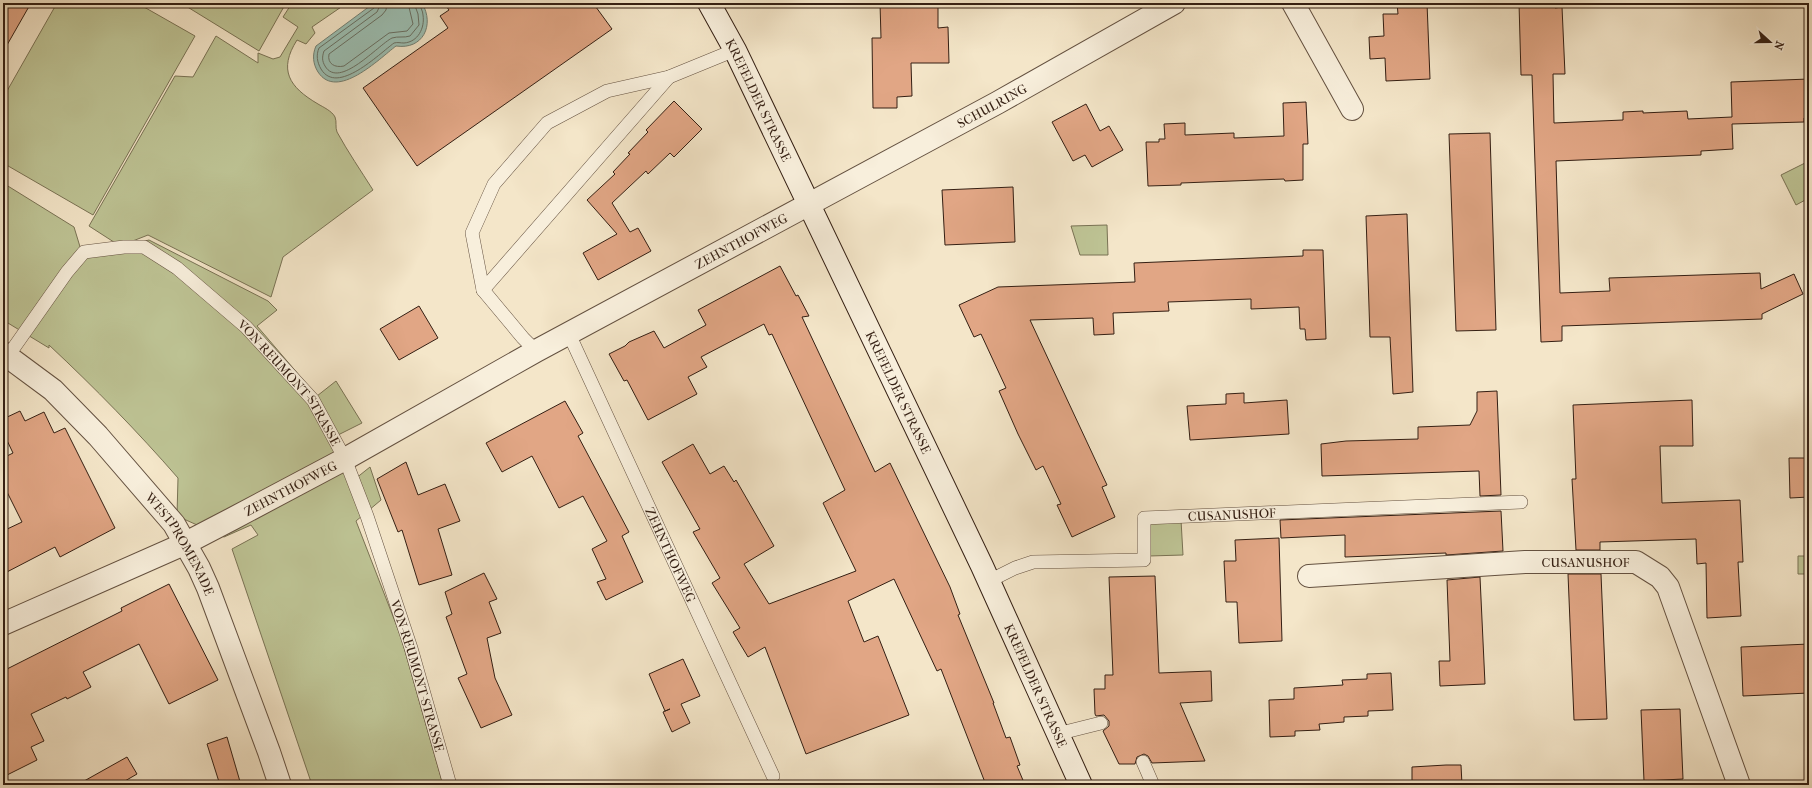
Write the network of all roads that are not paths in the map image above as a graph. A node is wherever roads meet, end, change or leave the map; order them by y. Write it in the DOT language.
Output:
graph roads {
  1 [pos="708,3"];
  2 [pos="1174,3"];
  3 [pos="1293,3"];
  4 [pos="735,50"];
  5 [pos="669,77"];
  6 [pos="1352,109"];
  7 [pos="808,205"];
  8 [pos="483,290"];
  9 [pos="568,334"];
  10 [pos="536,351"];
  11 [pos="5,355"];
  12 [pos="345,459"];
  13 [pos="1521,502"];
  14 [pos="184,544"];
  15 [pos="1309,576"];
  16 [pos="989,581"];
  17 [pos="3,624"];
  18 [pos="1101,723"];
  19 [pos="1057,734"];
  20 [pos="1143,762"];
  21 [pos="773,776"];
  22 [pos="280,785"];
  23 [pos="450,785"];
  24 [pos="1081,785"];
  25 [pos="1153,785"];
  26 [pos="1739,785"];
  1 -- 4 [label="street, KREFELDER STRASSE"];
  2 -- 7 [label="street, SCHULRING"];
  3 -- 6 [label="street"];
  4 -- 5 [label="lane"];
  4 -- 7 [label="street, KREFELDER STRASSE"];
  5 -- 8 [label="lane"];
  5 -- 8 [label="lane"];
  7 -- 9 [label="street, ZEHNTHOFWEG"];
  7 -- 16 [label="street, KREFELDER STRASSE"];
  8 -- 10 [label="lane"];
  9 -- 10 [label="street, ZEHNTHOFWEG"];
  9 -- 21 [label="lane, ZEHNTHOFWEG"];
  10 -- 12 [label="street, ZEHNTHOFWEG"];
  11 -- 12 [label="lane, VON-REUMONT-STRASSE"];
  11 -- 14 [label="street, WESTPROMENADE"];
  12 -- 14 [label="street, ZEHNTHOFWEG"];
  12 -- 23 [label="lane, VON-REUMONT-STRASSE"];
  13 -- 16 [label="lane, CUSANUSHOF"];
  14 -- 17 [label="street, ZEHNTHOFWEG"];
  14 -- 22 [label="street, WESTPROMENADE"];
  15 -- 26 [label="street, CUSANUSHOF"];
  16 -- 19 [label="street, KREFELDER STRASSE"];
  18 -- 19 [label="lane"];
  19 -- 24 [label="street, KREFELDER STRASSE"];
  20 -- 25 [label="lane"];
}
